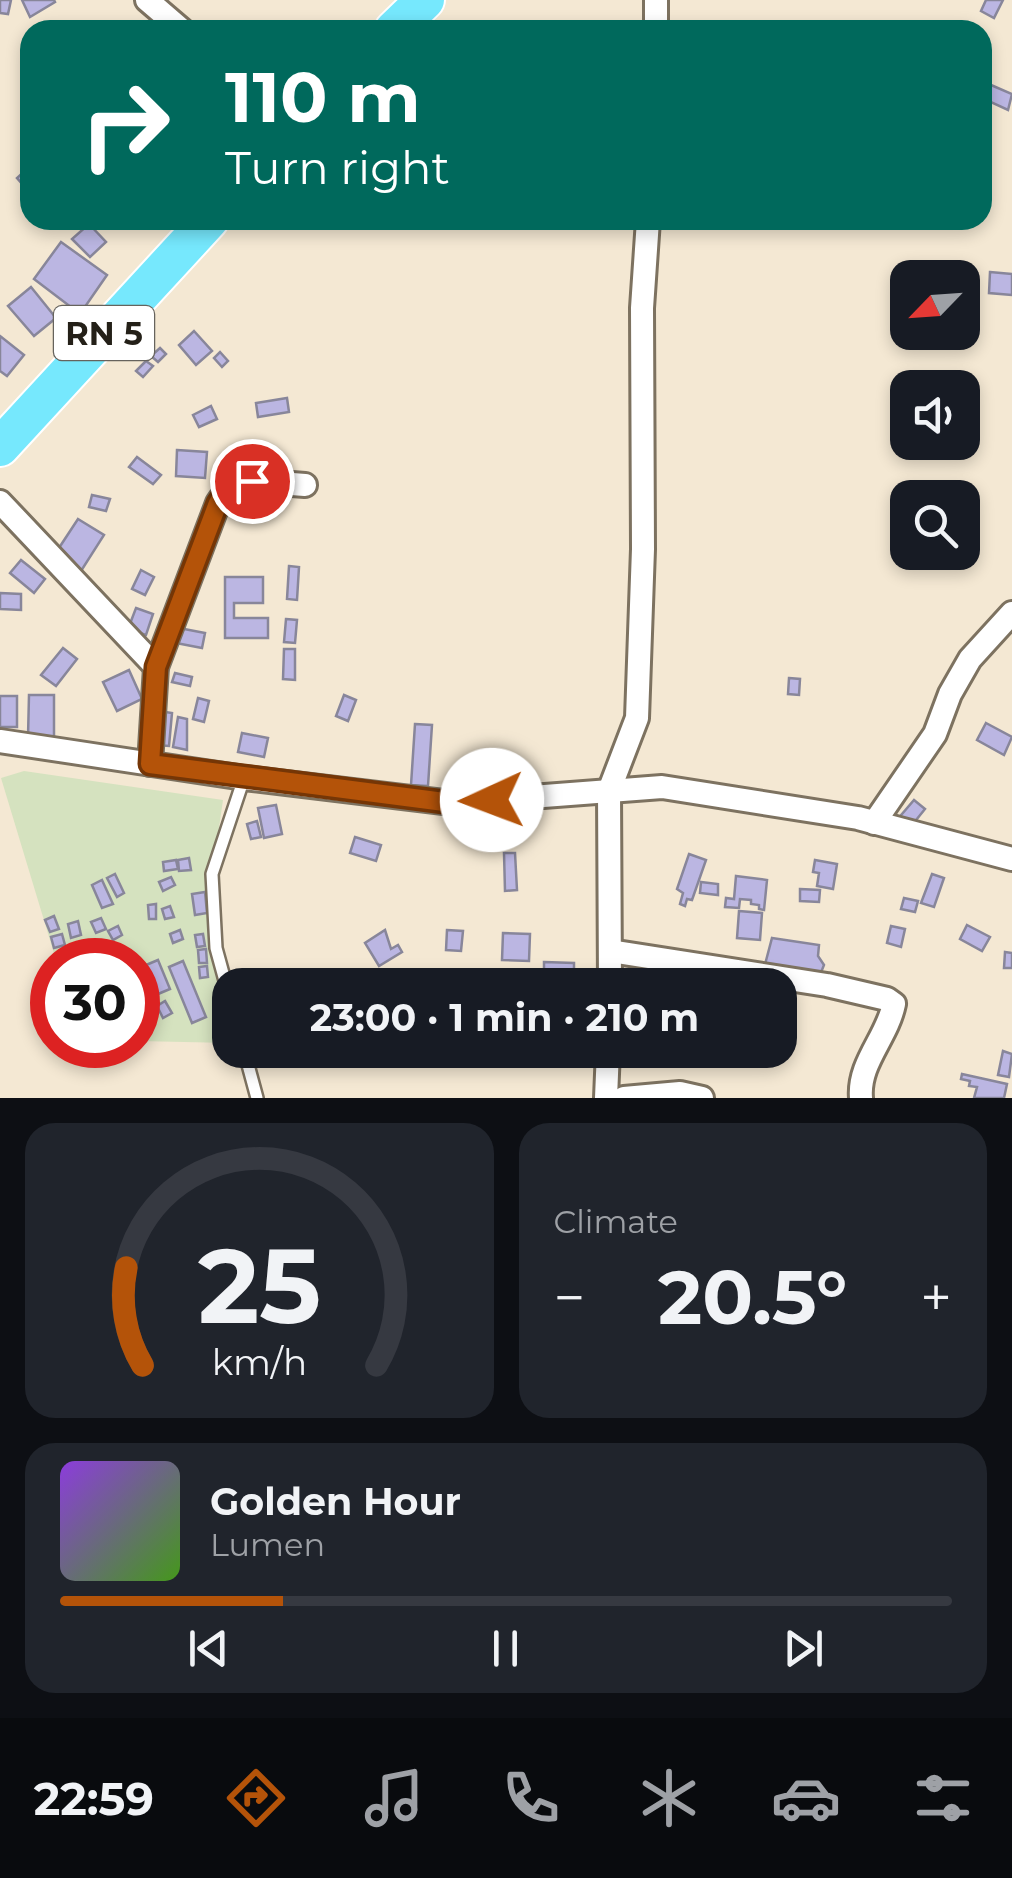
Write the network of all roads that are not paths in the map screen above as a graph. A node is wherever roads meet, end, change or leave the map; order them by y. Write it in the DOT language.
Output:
graph roads {
  1 [pos="147,0"];
  2 [pos="425,0"];
  3 [pos="170,20"];
  4 [pos="404,20"];
  5 [pos="201,230"];
  6 [pos="647,230"];
  7 [pos="0,448"];
  8 [pos="305,485"];
  9 [pos="0,502"];
  10 [pos="1012,613"];
  11 [pos="156,667"];
  12 [pos="0,741"];
  13 [pos="150,764"];
  14 [pos="244,778"];
  15 [pos="609,791"];
  16 [pos="874,823"];
  17 [pos="1012,859"];
  18 [pos="610,952"];
  19 [pos="221,968"];
  20 [pos="610,968"];
  21 [pos="249,1068"];
  22 [pos="607,1068"];
  23 [pos="258,1098"];
  24 [pos="606,1098"];
  25 [pos="624,1098"];
  26 [pos="702,1098"];
  27 [pos="861,1098"];
  1 -- 3 [label="street"];
  2 -- 4 [label="main road"];
  5 -- 7 [label="main road, RN 5"];
  6 -- 15 [label="street"];
  8 -- 11 [label="street"];
  9 -- 11 [label="street"];
  10 -- 16 [label="street"];
  11 -- 13 [label="street"];
  12 -- 13 [label="street"];
  13 -- 14 [label="street"];
  14 -- 15 [label="street"];
  14 -- 19 [label="lane"];
  15 -- 16 [label="street"];
  15 -- 18 [label="street"];
  16 -- 17 [label="street"];
  18 -- 20 [label="street"];
  18 -- 27 [label="street"];
  21 -- 23 [label="lane"];
  22 -- 24 [label="street"];
  25 -- 26 [label="street"];
}
